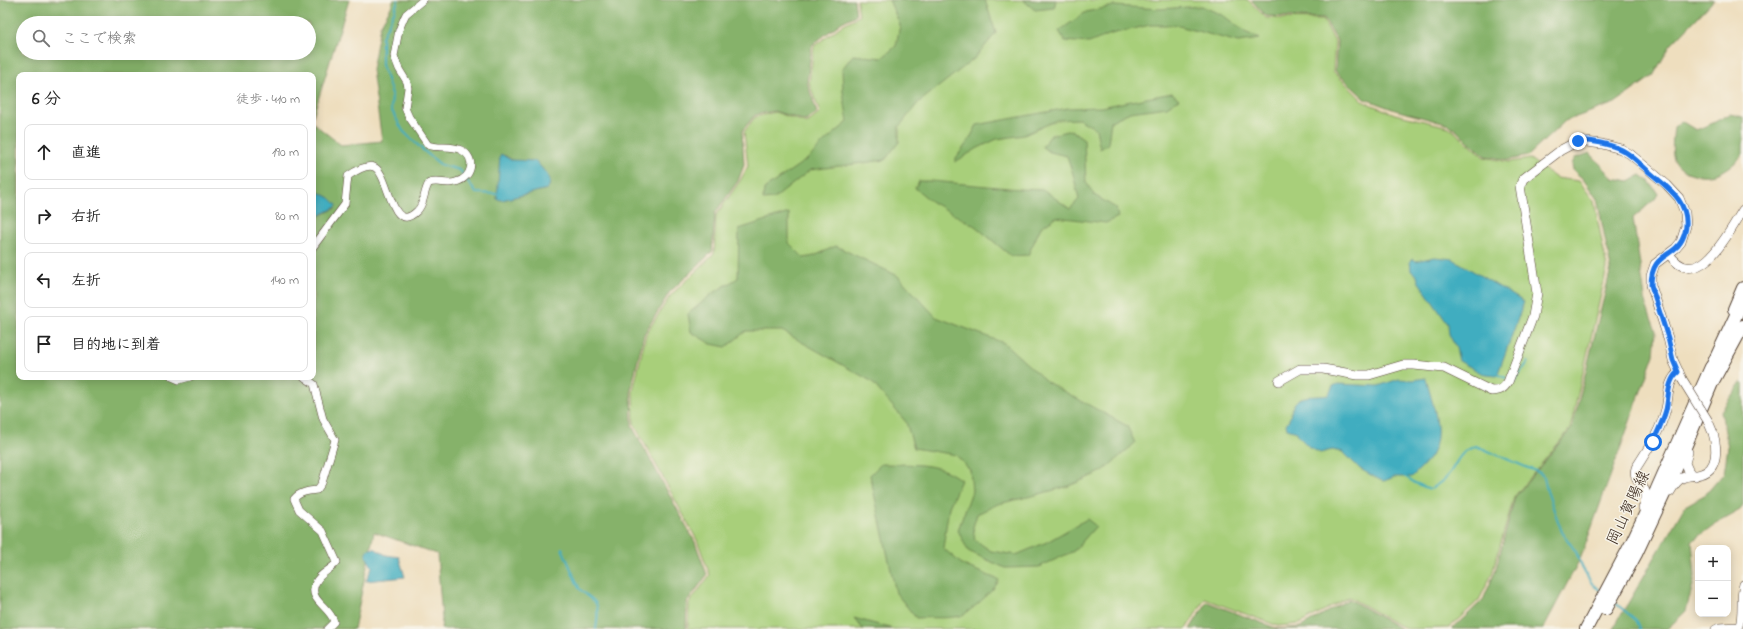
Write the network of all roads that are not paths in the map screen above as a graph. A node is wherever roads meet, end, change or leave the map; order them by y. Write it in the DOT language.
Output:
graph roads {
  1 [pos="423,0"];
  2 [pos="1743,210"];
  3 [pos="316,243"];
  4 [pos="1669,254"];
  5 [pos="1743,288"];
  6 [pos="1743,300"];
  7 [pos="1743,313"];
  8 [pos="1743,326"];
  9 [pos="1680,376"];
  10 [pos="308,380"];
  11 [pos="1710,380"];
  12 [pos="1279,381"];
  13 [pos="1694,416"];
  14 [pos="1694,476"];
  15 [pos="1643,484"];
  16 [pos="1633,549"];
  17 [pos="1743,584"];
  18 [pos="1742,618"];
  19 [pos="1598,620"];
  20 [pos="327,629"];
  21 [pos="1586,629"];
  22 [pos="1716,629"];
  1 -- 3 [label="street"];
  2 -- 4 [label="street"];
  4 -- 9 [label="street"];
  4 -- 12 [label="street"];
  5 -- 11 [label="main road, 岡山賀陽線"];
  6 -- 11 [label="main road"];
  7 -- 11 [label="main road"];
  8 -- 11 [label="main road, 岡山賀陽線"];
  9 -- 14 [label="street, bridge"];
  9 -- 15 [label="street"];
  10 -- 20 [label="street"];
  11 -- 13 [label="main road, 岡山賀陽線"];
  13 -- 14 [label="street"];
  13 -- 15 [label="street"];
  13 -- 16 [label="main road, 岡山賀陽線"];
  14 -- 16 [label="street"];
  15 -- 16 [label="street"];
  16 -- 19 [label="main road, 岡山賀陽線"];
  17 -- 18 [label="street"];
  18 -- 22 [label="street"];
  19 -- 21 [label="main road, 岡山賀陽線"];
}
